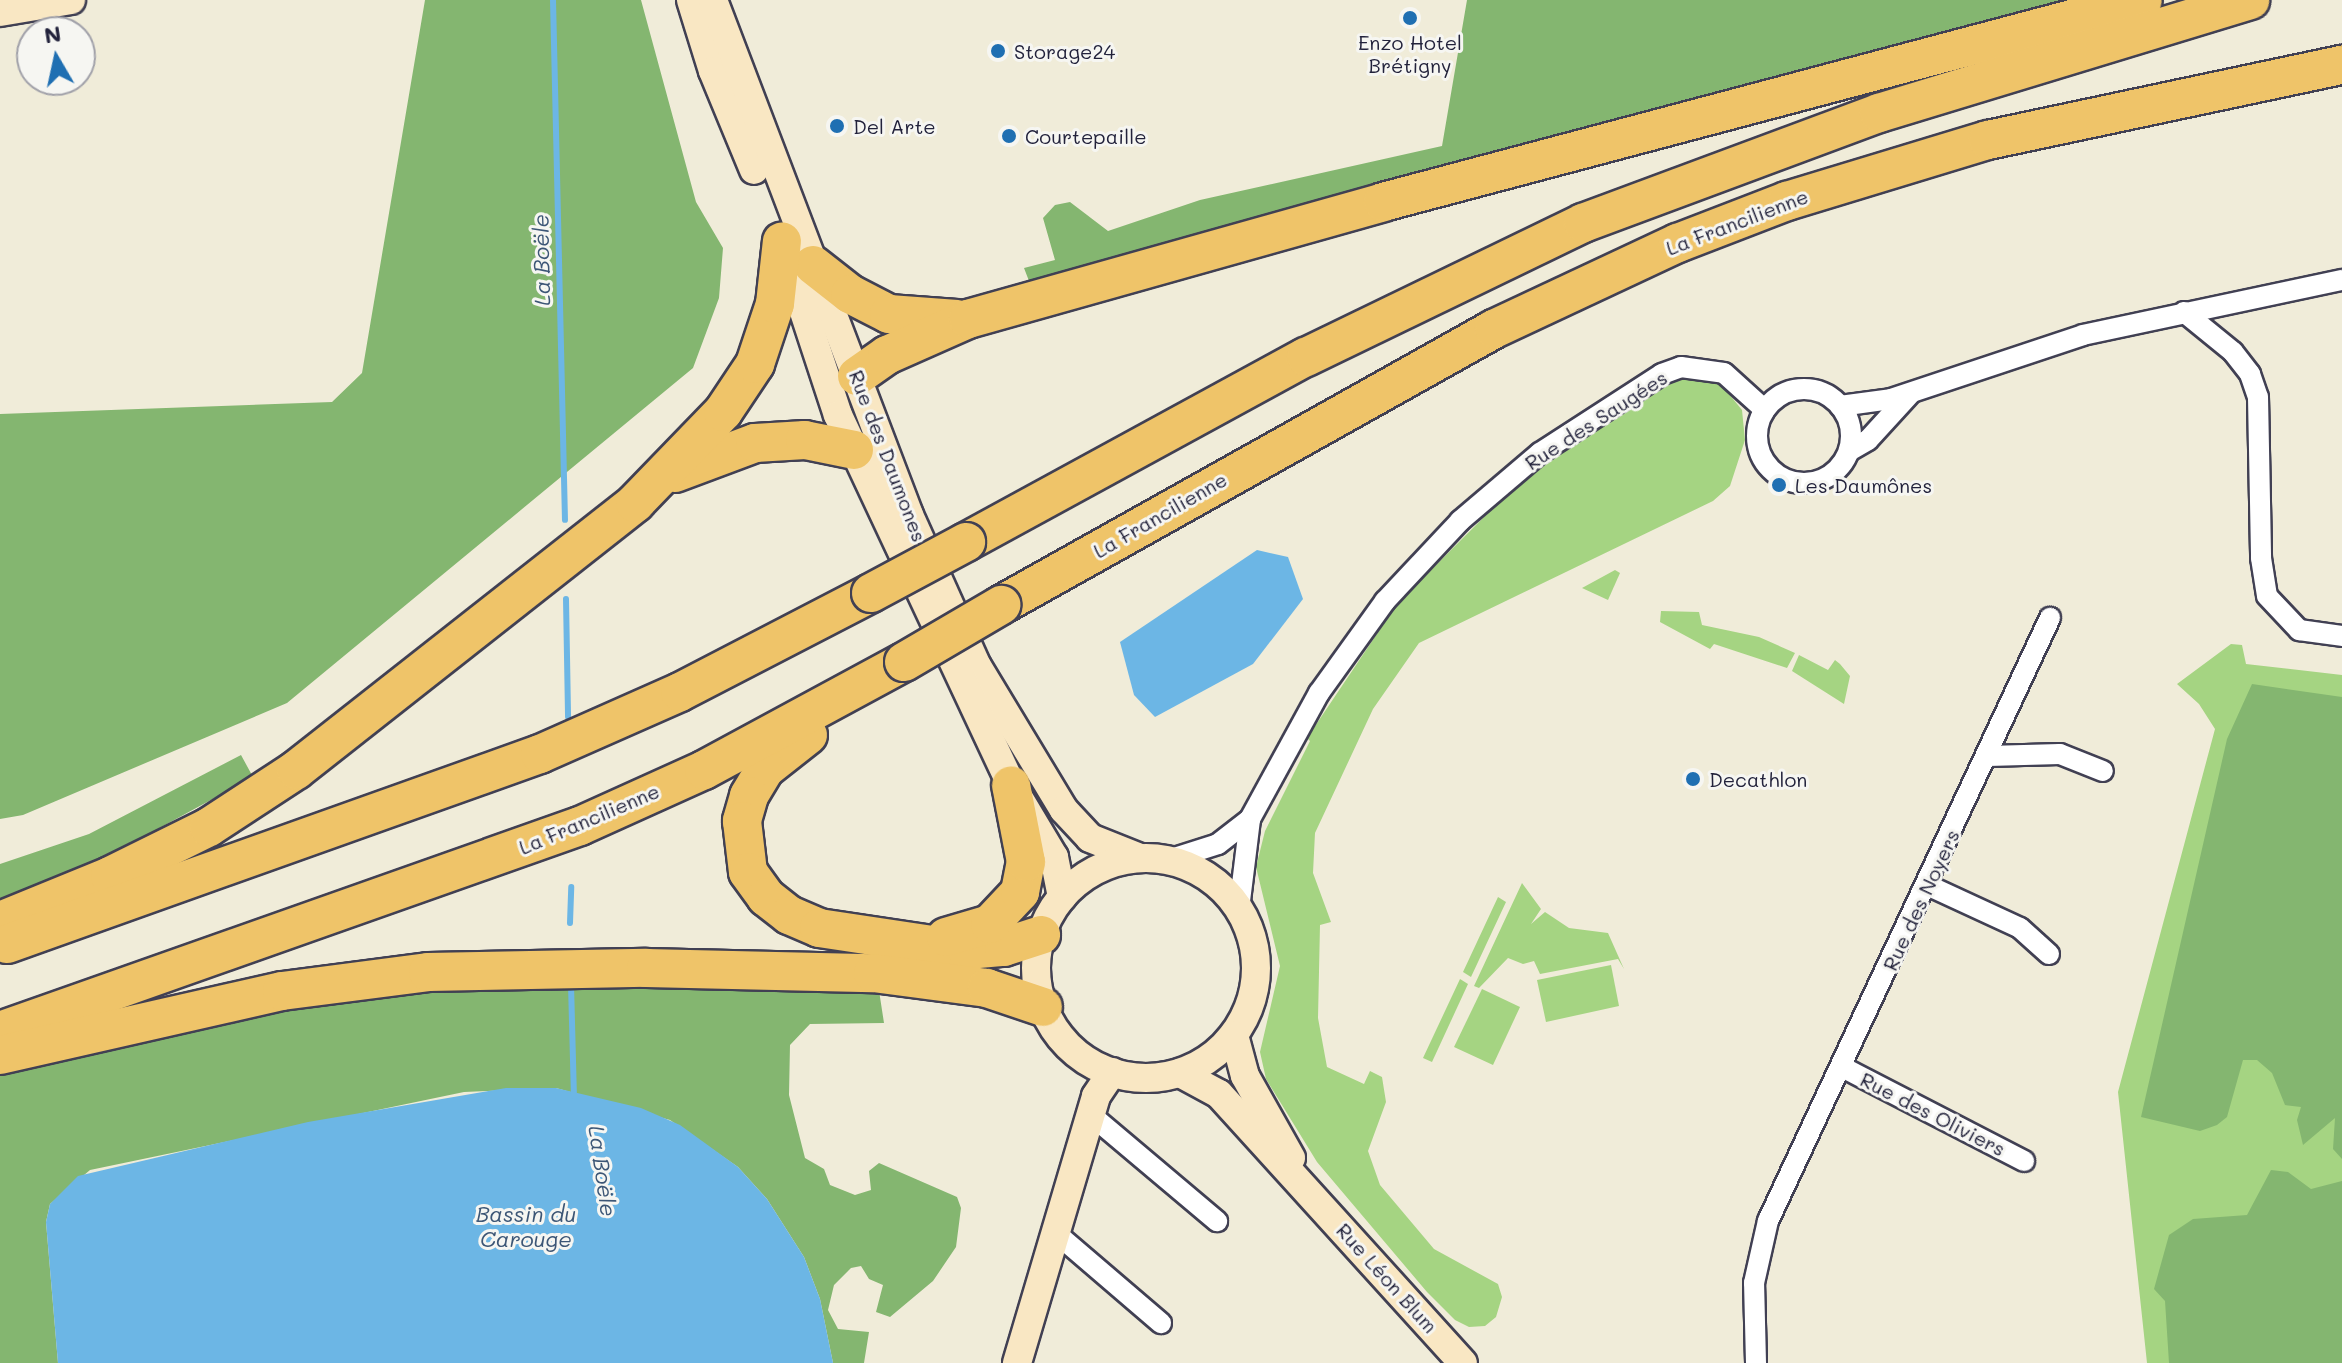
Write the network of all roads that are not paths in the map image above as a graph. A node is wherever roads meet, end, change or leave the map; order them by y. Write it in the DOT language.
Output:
graph roads {
  1 [pos="71,0"];
  2 [pos="691,0"];
  3 [pos="713,0"];
  4 [pos="2143,0"];
  5 [pos="2250,0"];
  6 [pos="0,12"];
  7 [pos="2342,65"];
  8 [pos="782,241"];
  9 [pos="813,265"];
  10 [pos="2342,280"];
  11 [pos="2184,312"];
  12 [pos="968,319"];
  13 [pos="857,376"];
  14 [pos="1910,394"];
  15 [pos="1840,406"];
  16 [pos="1765,410"];
  17 [pos="838,415"];
  18 [pos="854,450"];
  19 [pos="1849,451"];
  20 [pos="890,466"];
  21 [pos="662,479"];
  22 [pos="2050,618"];
  23 [pos="2342,636"];
  24 [pos="869,681"];
  25 [pos="1988,756"];
  26 [pos="2103,771"];
  27 [pos="1011,785"];
  28 [pos="1250,819"];
  29 [pos="1154,859"];
  30 [pos="1927,885"];
  31 [pos="1062,897"];
  32 [pos="1239,909"];
  33 [pos="0,921"];
  34 [pos="1041,935"];
  35 [pos="924,941"];
  36 [pos="0,946"];
  37 [pos="2049,954"];
  38 [pos="1043,1007"];
  39 [pos="0,1031"];
  40 [pos="1234,1035"];
  41 [pos="0,1055"];
  42 [pos="1100,1067"];
  43 [pos="1842,1067"];
  44 [pos="1180,1073"];
  45 [pos="1093,1105"];
  46 [pos="2024,1161"];
  47 [pos="1312,1193"];
  48 [pos="1217,1221"];
  49 [pos="1057,1234"];
  50 [pos="1161,1323"];
  51 [pos="1017,1363"];
  52 [pos="1463,1363"];
  53 [pos="1756,1363"];
  1 -- 6 [label="main road"];
  2 -- 8 [label="main road, Rue des Daumones"];
  3 -- 9 [label="main road, Rue des Daumones"];
  4 -- 12 [label="highway"];
  5 -- 36 [label="highway, bridge"];
  7 -- 24 [label="highway, La Francilienne, bridge"];
  8 -- 17 [label="main road, Rue des Daumones"];
  8 -- 21 [label="highway"];
  9 -- 12 [label="highway"];
  9 -- 13 [label="main road, Rue des Daumones"];
  10 -- 11 [label="street"];
  11 -- 14 [label="street"];
  11 -- 23 [label="street"];
  12 -- 13 [label="highway"];
  13 -- 17 [label="main road"];
  13 -- 20 [label="main road, Rue des Daumones"];
  14 -- 15 [label="street"];
  14 -- 19 [label="street"];
  15 -- 16 [label="street"];
  15 -- 19 [label="street"];
  16 -- 19 [label="street"];
  16 -- 28 [label="street, Rue des Saugées"];
  17 -- 18 [label="main road, Rue des Daumones"];
  18 -- 20 [label="main road"];
  18 -- 21 [label="highway"];
  18 -- 27 [label="main road, Rue des Daumones"];
  20 -- 29 [label="main road, Rue des Daumones"];
  21 -- 33 [label="highway"];
  22 -- 25 [label="street, Rue des Noyers"];
  24 -- 35 [label="highway"];
  24 -- 39 [label="highway, La Francilienne"];
  25 -- 26 [label="street"];
  25 -- 30 [label="street, Rue des Noyers"];
  27 -- 31 [label="main road, Rue des Daumones"];
  27 -- 35 [label="highway"];
  28 -- 29 [label="street, Rue des Saugées"];
  28 -- 32 [label="street, Rue des Saugées"];
  29 -- 31 [label="main road"];
  29 -- 32 [label="main road"];
  30 -- 37 [label="street"];
  30 -- 43 [label="street, Rue des Noyers"];
  31 -- 34 [label="main road"];
  32 -- 40 [label="main road"];
  34 -- 35 [label="highway"];
  34 -- 38 [label="main road"];
  38 -- 41 [label="highway"];
  38 -- 42 [label="main road"];
  40 -- 44 [label="main road"];
  40 -- 47 [label="main road, Rue Léon Blum"];
  42 -- 44 [label="main road"];
  42 -- 45 [label="main road"];
  43 -- 46 [label="street, Rue des Oliviers"];
  43 -- 53 [label="street, Rue des Noyers"];
  44 -- 47 [label="main road, Rue Léon Blum"];
  45 -- 48 [label="street"];
  45 -- 49 [label="main road"];
  47 -- 52 [label="main road, Rue Léon Blum"];
  49 -- 50 [label="street"];
  49 -- 51 [label="main road"];
}
